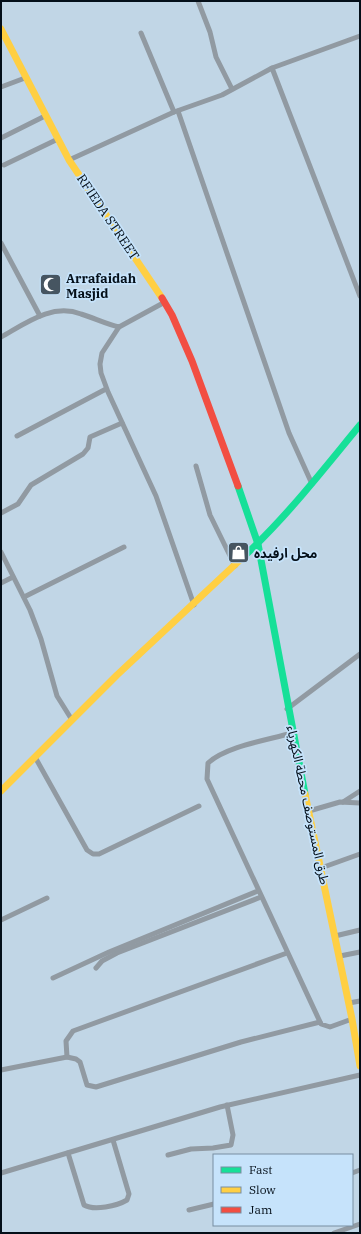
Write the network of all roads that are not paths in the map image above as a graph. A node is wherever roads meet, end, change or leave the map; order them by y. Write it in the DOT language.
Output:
graph roads {
  1 [pos="198,1"];
  2 [pos="1,29"];
  3 [pos="141,33"];
  4 [pos="360,36"];
  5 [pos="272,68"];
  6 [pos="25,78"];
  7 [pos="1,87"];
  8 [pos="232,89"];
  9 [pos="176,112"];
  10 [pos="46,116"];
  11 [pos="1,138"];
  12 [pos="58,139"];
  13 [pos="69,160"];
  14 [pos="4,165"];
  15 [pos="1,243"];
  16 [pos="360,296"];
  17 [pos="165,302"];
  18 [pos="40,316"];
  19 [pos="120,327"];
  20 [pos="1,337"];
  21 [pos="106,389"];
  22 [pos="122,423"];
  23 [pos="360,425"];
  24 [pos="17,436"];
  25 [pos="196,466"];
  26 [pos="312,484"];
  27 [pos="1,513"];
  28 [pos="258,544"];
  29 [pos="124,547"];
  30 [pos="1,552"];
  31 [pos="235,566"];
  32 [pos="13,577"];
  33 [pos="1,583"];
  34 [pos="24,597"];
  35 [pos="194,605"];
  36 [pos="360,654"];
  37 [pos="287,709"];
  38 [pos="72,720"];
  39 [pos="292,733"];
  40 [pos="35,756"];
  41 [pos="1,791"];
  42 [pos="360,791"];
  43 [pos="343,802"];
  44 [pos="360,802"];
  45 [pos="199,806"];
  46 [pos="309,811"];
  47 [pos="360,854"];
  48 [pos="321,868"];
  49 [pos="258,891"];
  50 [pos="261,897"];
  51 [pos="48,898"];
  52 [pos="1,920"];
  53 [pos="360,930"];
  54 [pos="335,936"];
  55 [pos="360,952"];
  56 [pos="287,954"];
  57 [pos="340,956"];
  58 [pos="96,968"];
  59 [pos="53,978"];
  60 [pos="360,1001"];
  61 [pos="349,1003"];
  62 [pos="352,1019"];
  63 [pos="320,1022"];
  64 [pos="357,1029"];
  65 [pos="68,1057"];
  66 [pos="360,1066"];
  67 [pos="1,1070"];
  68 [pos="360,1075"];
  69 [pos="227,1105"];
  70 [pos="112,1140"];
  71 [pos="68,1153"];
  72 [pos="168,1155"];
  73 [pos="1,1173"];
  74 [pos="213,1204"];
  75 [pos="189,1210"];
  76 [pos="360,1224"];
  77 [pos="334,1233"];
  1 -- 8 [label="street"];
  2 -- 6 [label="street, RFIEDA STREET"];
  3 -- 9 [label="street"];
  4 -- 5 [label="street"];
  5 -- 8 [label="street"];
  5 -- 16 [label="street"];
  6 -- 7 [label="street"];
  6 -- 10 [label="street, RFIEDA STREET"];
  8 -- 9 [label="street"];
  9 -- 13 [label="street"];
  9 -- 26 [label="street"];
  10 -- 11 [label="street"];
  10 -- 12 [label="street, RFIEDA STREET"];
  12 -- 13 [label="street, RFIEDA STREET"];
  12 -- 14 [label="street"];
  13 -- 17 [label="street, RFIEDA STREET"];
  15 -- 18 [label="street"];
  17 -- 19 [label="street"];
  17 -- 28 [label="street, RFIEDA STREET"];
  18 -- 19 [label="street"];
  18 -- 20 [label="street"];
  19 -- 21 [label="street"];
  21 -- 22 [label="street"];
  21 -- 24 [label="street"];
  22 -- 27 [label="street"];
  22 -- 35 [label="street"];
  23 -- 26 [label="street"];
  25 -- 31 [label="street"];
  26 -- 28 [label="street"];
  28 -- 31 [label="street"];
  28 -- 37 [label="street, طرق المستوصف محطة الكهرباء"];
  29 -- 34 [label="street"];
  30 -- 32 [label="street"];
  31 -- 35 [label="street"];
  32 -- 33 [label="street"];
  32 -- 34 [label="street"];
  34 -- 38 [label="street"];
  35 -- 38 [label="street"];
  36 -- 37 [label="street"];
  37 -- 39 [label="street, طرق المستوصف محطة الكهرباء"];
  38 -- 40 [label="street"];
  39 -- 46 [label="street, طرق المستوصف محطة الكهرباء"];
  39 -- 49 [label="street"];
  40 -- 41 [label="street"];
  40 -- 45 [label="street"];
  42 -- 43 [label="street"];
  43 -- 44 [label="street"];
  43 -- 46 [label="street"];
  46 -- 48 [label="street, طرق المستوصف محطة الكهرباء"];
  47 -- 48 [label="street"];
  48 -- 54 [label="street, طرق المستوصف محطة الكهرباء"];
  49 -- 50 [label="street"];
  49 -- 59 [label="street"];
  50 -- 56 [label="street"];
  50 -- 58 [label="street"];
  51 -- 52 [label="street"];
  53 -- 54 [label="street"];
  54 -- 57 [label="street, طرق المستوصف محطة الكهرباء"];
  55 -- 57 [label="street"];
  56 -- 63 [label="street"];
  56 -- 65 [label="street"];
  57 -- 61 [label="street, طرق المستوصف محطة الكهرباء"];
  60 -- 61 [label="street"];
  61 -- 62 [label="street, طرق المستوصف محطة الكهرباء"];
  62 -- 63 [label="street"];
  62 -- 64 [label="street, طرق المستوصف محطة الكهرباء"];
  63 -- 65 [label="street"];
  64 -- 66 [label="street, طرق المستوصف محطة الكهرباء"];
  65 -- 67 [label="street"];
  68 -- 69 [label="street"];
  69 -- 70 [label="street"];
  69 -- 72 [label="street"];
  70 -- 71 [label="street"];
  70 -- 71 [label="street"];
  71 -- 73 [label="street"];
  74 -- 75 [label="street"];
  76 -- 77 [label="street"];
}
